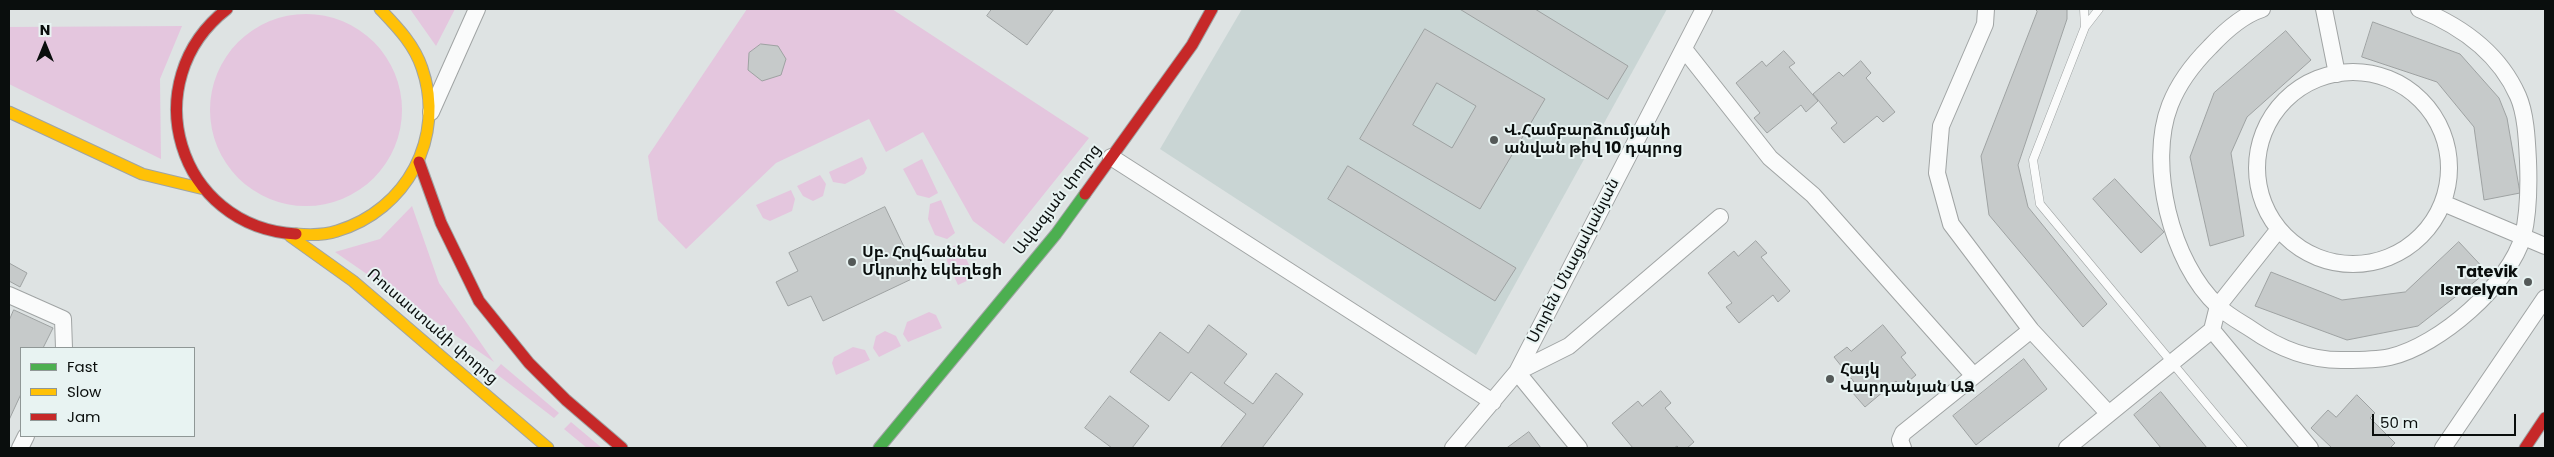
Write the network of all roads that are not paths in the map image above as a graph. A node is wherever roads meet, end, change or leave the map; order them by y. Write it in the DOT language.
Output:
graph roads {
  1 [pos="227,9"];
  2 [pos="380,9"];
  3 [pos="477,9"];
  4 [pos="1212,9"];
  5 [pos="1704,9"];
  6 [pos="1986,9"];
  7 [pos="2084,9"];
  8 [pos="2099,9"];
  9 [pos="2324,9"];
  10 [pos="2418,9"];
  11 [pos="2255,10"];
  12 [pos="2085,27"];
  13 [pos="1684,49"];
  14 [pos="2336,74"];
  15 [pos="9,112"];
  16 [pos="431,112"];
  17 [pos="1111,157"];
  18 [pos="419,162"];
  19 [pos="204,189"];
  20 [pos="2443,203"];
  21 [pos="1720,217"];
  22 [pos="2279,229"];
  23 [pos="290,236"];
  24 [pos="2523,237"];
  25 [pos="2545,246"];
  26 [pos="9,295"];
  27 [pos="2545,298"];
  28 [pos="2218,306"];
  29 [pos="2031,330"];
  30 [pos="2212,330"];
  31 [pos="64,347"];
  32 [pos="2171,364"];
  33 [pos="1517,372"];
  34 [pos="1974,376"];
  35 [pos="1493,402"];
  36 [pos="2109,414"];
  37 [pos="2545,418"];
  38 [pos="548,448"];
  39 [pos="622,448"];
  40 [pos="879,448"];
  41 [pos="1453,448"];
  42 [pos="1579,448"];
  43 [pos="1903,448"];
  44 [pos="2067,448"];
  45 [pos="2243,448"];
  46 [pos="2310,448"];
  47 [pos="2444,448"];
  48 [pos="2525,448"];
  1 -- 19 [label="main road"];
  2 -- 16 [label="main road"];
  3 -- 16 [label="street"];
  4 -- 17 [label="main road, Ավագյան փողոց"];
  5 -- 13 [label="street, Սուրեն Մնացականյան"];
  6 -- 29 [label="street"];
  7 -- 12 [label="lane"];
  8 -- 12 [label="lane"];
  9 -- 14 [label="street"];
  10 -- 24 [label="street"];
  11 -- 28 [label="street"];
  12 -- 32 [label="lane"];
  13 -- 33 [label="street, Սուրեն Մնացականյան"];
  13 -- 34 [label="street"];
  14 -- 20 [label="street"];
  14 -- 22 [label="street"];
  15 -- 19 [label="main road"];
  16 -- 18 [label="main road"];
  17 -- 35 [label="street"];
  17 -- 40 [label="main road, Ավագյան փողոց"];
  18 -- 23 [label="main road"];
  18 -- 39 [label="main road"];
  19 -- 23 [label="main road"];
  20 -- 22 [label="street"];
  20 -- 24 [label="street"];
  21 -- 33 [label="street"];
  22 -- 28 [label="street"];
  23 -- 38 [label="main road, Ռուսաստանի փողոց"];
  24 -- 25 [label="street"];
  24 -- 28 [label="street"];
  26 -- 31 [label="street"];
  27 -- 47 [label="street"];
  28 -- 30 [label="street"];
  29 -- 34 [label="street"];
  29 -- 36 [label="street"];
  30 -- 32 [label="street"];
  30 -- 46 [label="street"];
  32 -- 36 [label="street"];
  32 -- 45 [label="lane"];
  33 -- 35 [label="street, Սուրեն Մնացականյան"];
  33 -- 42 [label="street"];
  34 -- 43 [label="street"];
  35 -- 41 [label="street, Սուրեն Մնացականյան"];
  36 -- 44 [label="street"];
  37 -- 48 [label="main road"];
}
